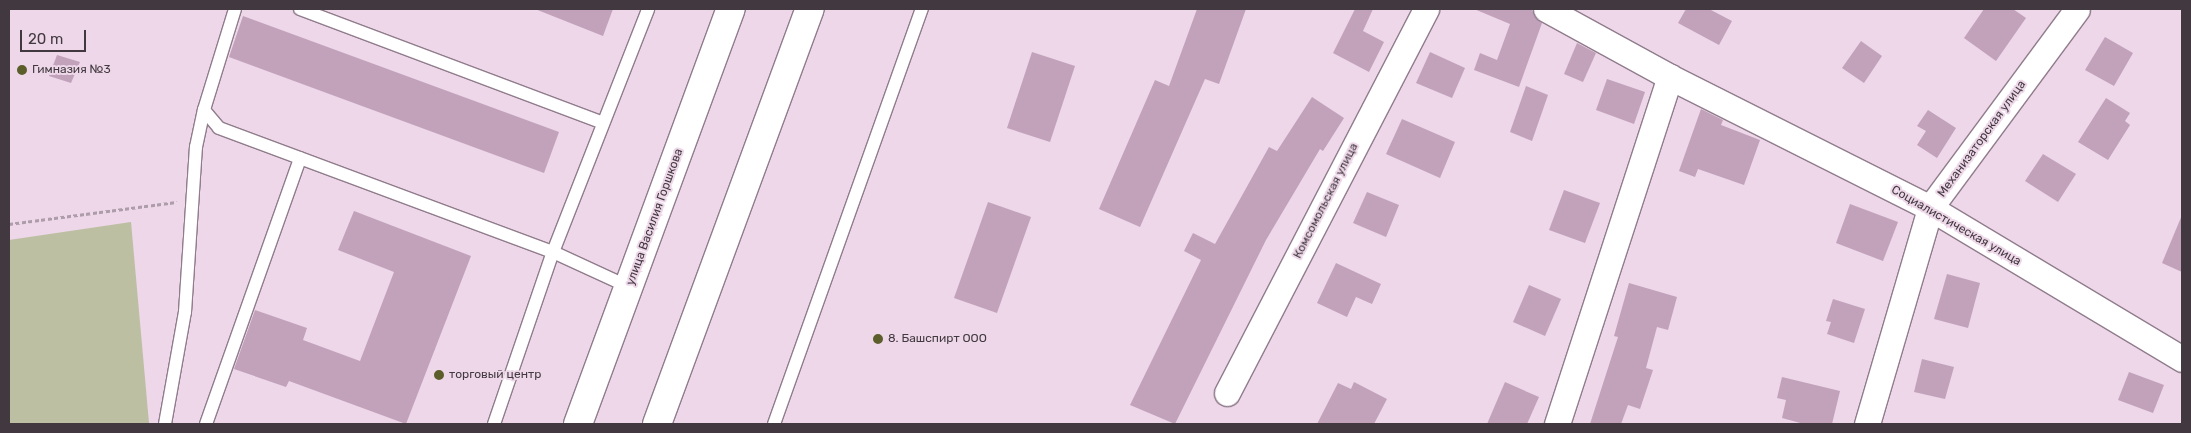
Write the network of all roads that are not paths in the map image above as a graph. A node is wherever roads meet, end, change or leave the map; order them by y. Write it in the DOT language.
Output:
graph roads {
  1 [pos="235,9"];
  2 [pos="300,9"];
  3 [pos="648,9"];
  4 [pos="731,9"];
  5 [pos="810,9"];
  6 [pos="922,9"];
  7 [pos="1426,9"];
  8 [pos="1546,9"];
  9 [pos="2077,9"];
  10 [pos="1670,77"];
  11 [pos="204,110"];
  12 [pos="601,122"];
  13 [pos="300,158"];
  14 [pos="1930,208"];
  15 [pos="552,252"];
  16 [pos="629,287"];
  17 [pos="2182,359"];
  18 [pos="1226,393"];
  19 [pos="165,424"];
  20 [pos="206,424"];
  21 [pos="494,424"];
  22 [pos="578,424"];
  23 [pos="657,424"];
  24 [pos="774,424"];
  25 [pos="1557,424"];
  26 [pos="1867,424"];
  1 -- 11 [label="lane"];
  2 -- 12 [label="lane"];
  3 -- 12 [label="lane"];
  4 -- 16 [label="main road, улица Василия Горшкова"];
  5 -- 23 [label="main road"];
  6 -- 24 [label="lane"];
  7 -- 18 [label="street, Комсомольская улица"];
  8 -- 10 [label="street, Социалистическая улица"];
  9 -- 14 [label="street, Механизаторская улица"];
  10 -- 14 [label="street, Социалистическая улица"];
  10 -- 25 [label="street"];
  11 -- 13 [label="lane"];
  11 -- 19 [label="lane"];
  12 -- 15 [label="lane"];
  13 -- 15 [label="lane"];
  13 -- 20 [label="lane"];
  14 -- 17 [label="street, Социалистическая улица"];
  14 -- 26 [label="street, Механизаторская улица"];
  15 -- 16 [label="lane"];
  15 -- 21 [label="lane"];
  16 -- 22 [label="main road, улица Василия Горшкова"];
}
